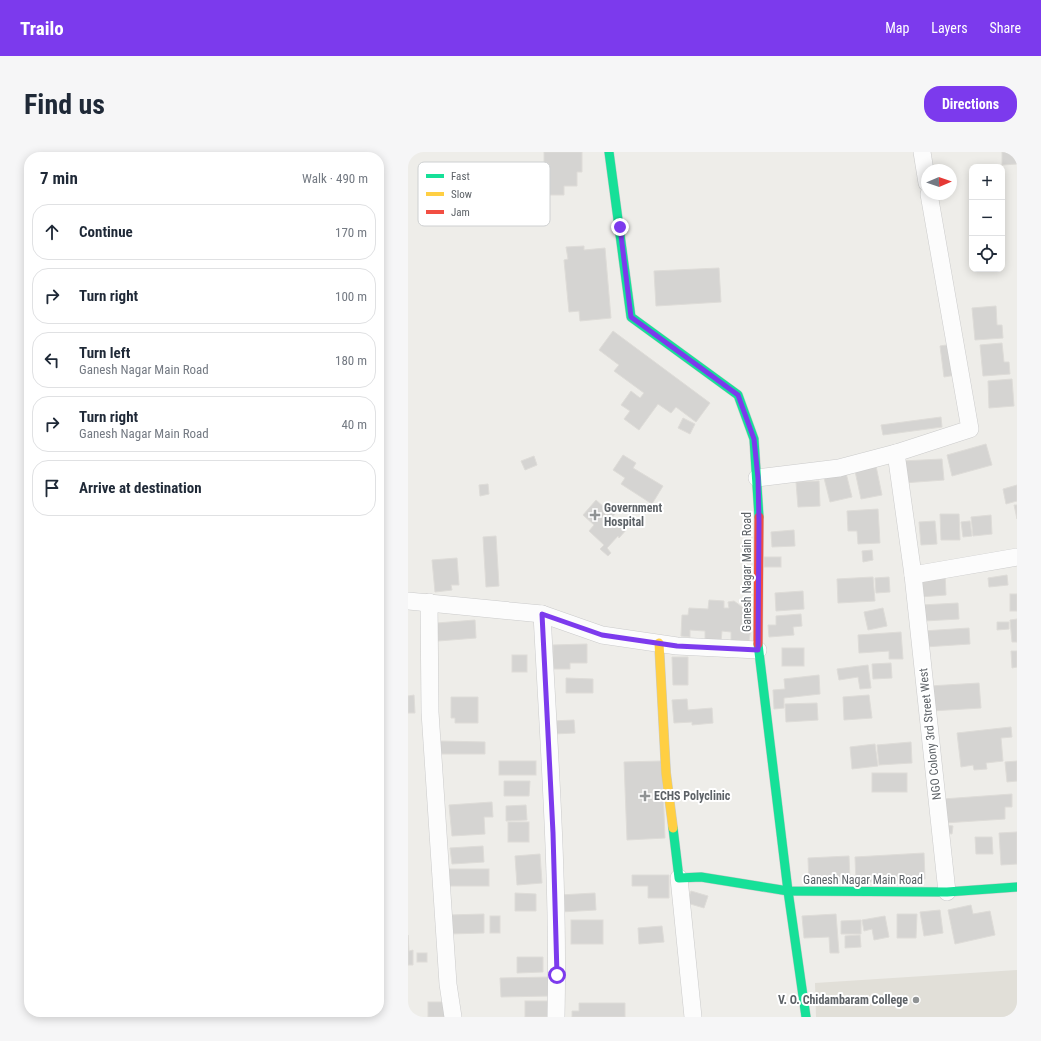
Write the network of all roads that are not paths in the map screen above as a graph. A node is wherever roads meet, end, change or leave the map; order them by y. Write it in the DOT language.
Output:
graph roads {
  1 [pos="609,152"];
  2 [pos="922,152"];
  3 [pos="924,164"];
  4 [pos="930,200"];
  5 [pos="896,453"];
  6 [pos="758,478"];
  7 [pos="1017,557"];
  8 [pos="913,575"];
  9 [pos="408,601"];
  10 [pos="428,602"];
  11 [pos="542,614"];
  12 [pos="659,643"];
  13 [pos="758,650"];
  14 [pos="680,878"];
  15 [pos="1017,887"];
  16 [pos="788,891"];
  17 [pos="947,892"];
  18 [pos="453,1017"];
  19 [pos="556,1017"];
  20 [pos="693,1017"];
  21 [pos="806,1017"];
  1 -- 6 [label="street, Ganesh Nagar Main Road"];
  2 -- 3 [label="street"];
  4 -- 5 [label="street"];
  5 -- 6 [label="street"];
  5 -- 8 [label="street, NGO Colony 3rd Street West"];
  6 -- 13 [label="street, Ganesh Nagar Main Road"];
  7 -- 8 [label="street"];
  8 -- 17 [label="street, NGO Colony 3rd Street West"];
  9 -- 10 [label="street"];
  10 -- 11 [label="street"];
  10 -- 18 [label="street"];
  11 -- 12 [label="street"];
  11 -- 19 [label="street"];
  12 -- 13 [label="street"];
  12 -- 14 [label="street"];
  13 -- 16 [label="street, Ganesh Nagar Main Road"];
  14 -- 16 [label="street"];
  14 -- 20 [label="street"];
  15 -- 17 [label="street, Ganesh Nagar Main Road"];
  16 -- 17 [label="street, Ganesh Nagar Main Road"];
  16 -- 21 [label="street"];
}
